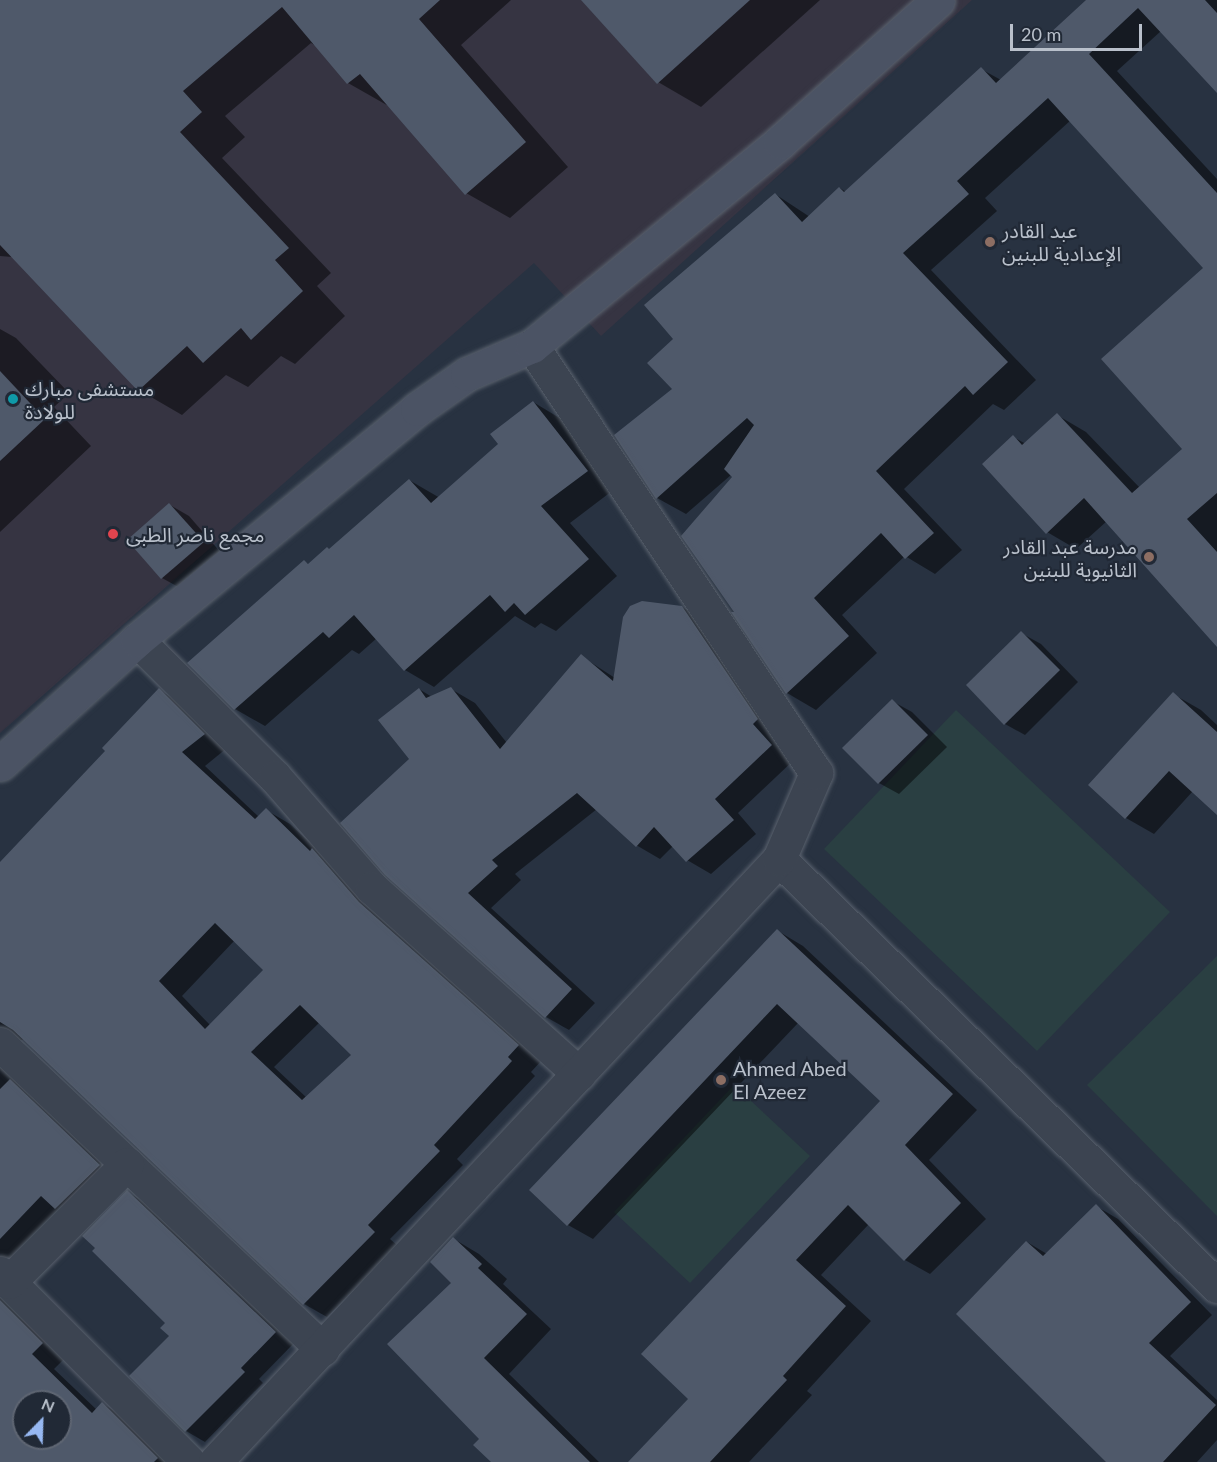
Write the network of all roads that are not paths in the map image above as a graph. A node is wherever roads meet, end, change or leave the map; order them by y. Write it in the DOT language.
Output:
graph roads {
  1 [pos="938,0"];
  2 [pos="532,346"];
  3 [pos="137,640"];
  4 [pos="0,764"];
  5 [pos="779,859"];
  6 [pos="0,1044"];
  7 [pos="579,1074"];
  8 [pos="127,1164"];
  9 [pos="5,1278"];
  10 [pos="1217,1286"];
  11 [pos="322,1349"];
  12 [pos="189,1462"];
  13 [pos="215,1462"];
  1 -- 2 [label="street"];
  2 -- 3 [label="street"];
  2 -- 5 [label="street"];
  3 -- 4 [label="street"];
  3 -- 7 [label="street"];
  5 -- 7 [label="street"];
  5 -- 10 [label="street"];
  6 -- 8 [label="street"];
  7 -- 11 [label="street"];
  8 -- 9 [label="street"];
  8 -- 11 [label="street"];
  9 -- 12 [label="street"];
  11 -- 13 [label="street"];
}
